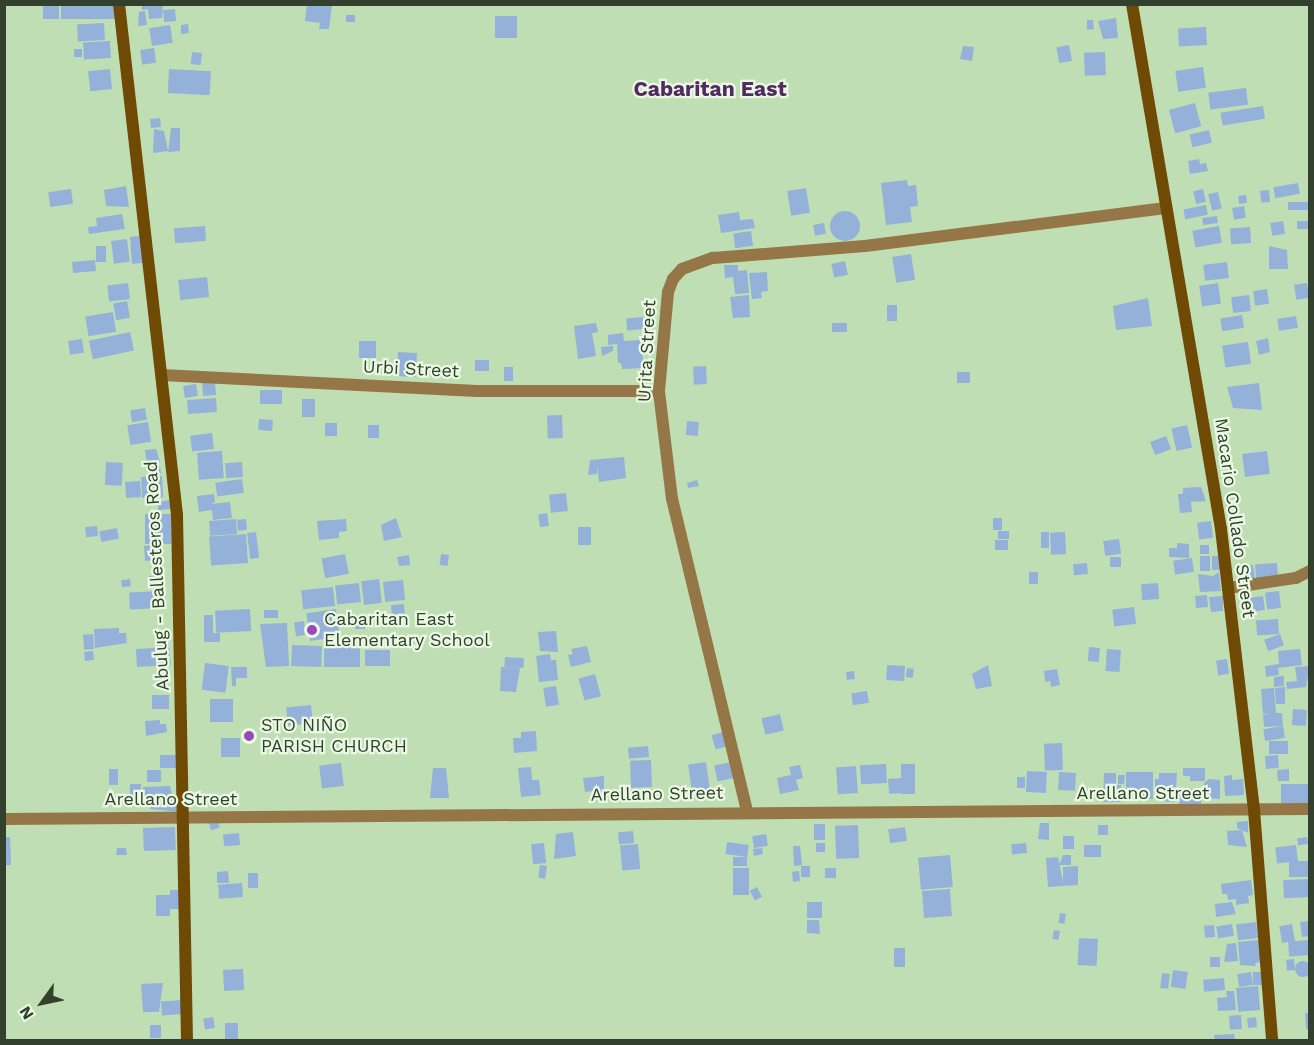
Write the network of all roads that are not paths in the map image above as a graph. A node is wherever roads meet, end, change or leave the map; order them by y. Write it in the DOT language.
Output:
graph roads {
  1 [pos="119,4"];
  2 [pos="1132,4"];
  3 [pos="1166,208"];
  4 [pos="162,375"];
  5 [pos="659,391"];
  6 [pos="1310,571"];
  7 [pos="1228,588"];
  8 [pos="1310,809"];
  9 [pos="1254,810"];
  10 [pos="747,811"];
  11 [pos="185,816"];
  12 [pos="4,819"];
  13 [pos="187,1041"];
  14 [pos="1272,1041"];
  1 -- 4 [label="street, Abulug - Ballesteros Road"];
  2 -- 3 [label="street, Macario Collado Street"];
  3 -- 5 [label="street, Urita Street"];
  3 -- 7 [label="street, Macario Collado Street"];
  4 -- 5 [label="street, Urbi Street"];
  4 -- 11 [label="street, Abulug - Ballesteros Road"];
  5 -- 10 [label="street, Urita Street"];
  6 -- 7 [label="street"];
  7 -- 9 [label="street, Macario Collado Street"];
  8 -- 9 [label="street, Arellano Street"];
  9 -- 10 [label="street, Arellano Street"];
  9 -- 14 [label="street, Macario Collado Street"];
  10 -- 11 [label="street, Arellano Street"];
  11 -- 12 [label="street, Arellano Street"];
  11 -- 13 [label="street, Abulug - Ballesteros Road"];
}
